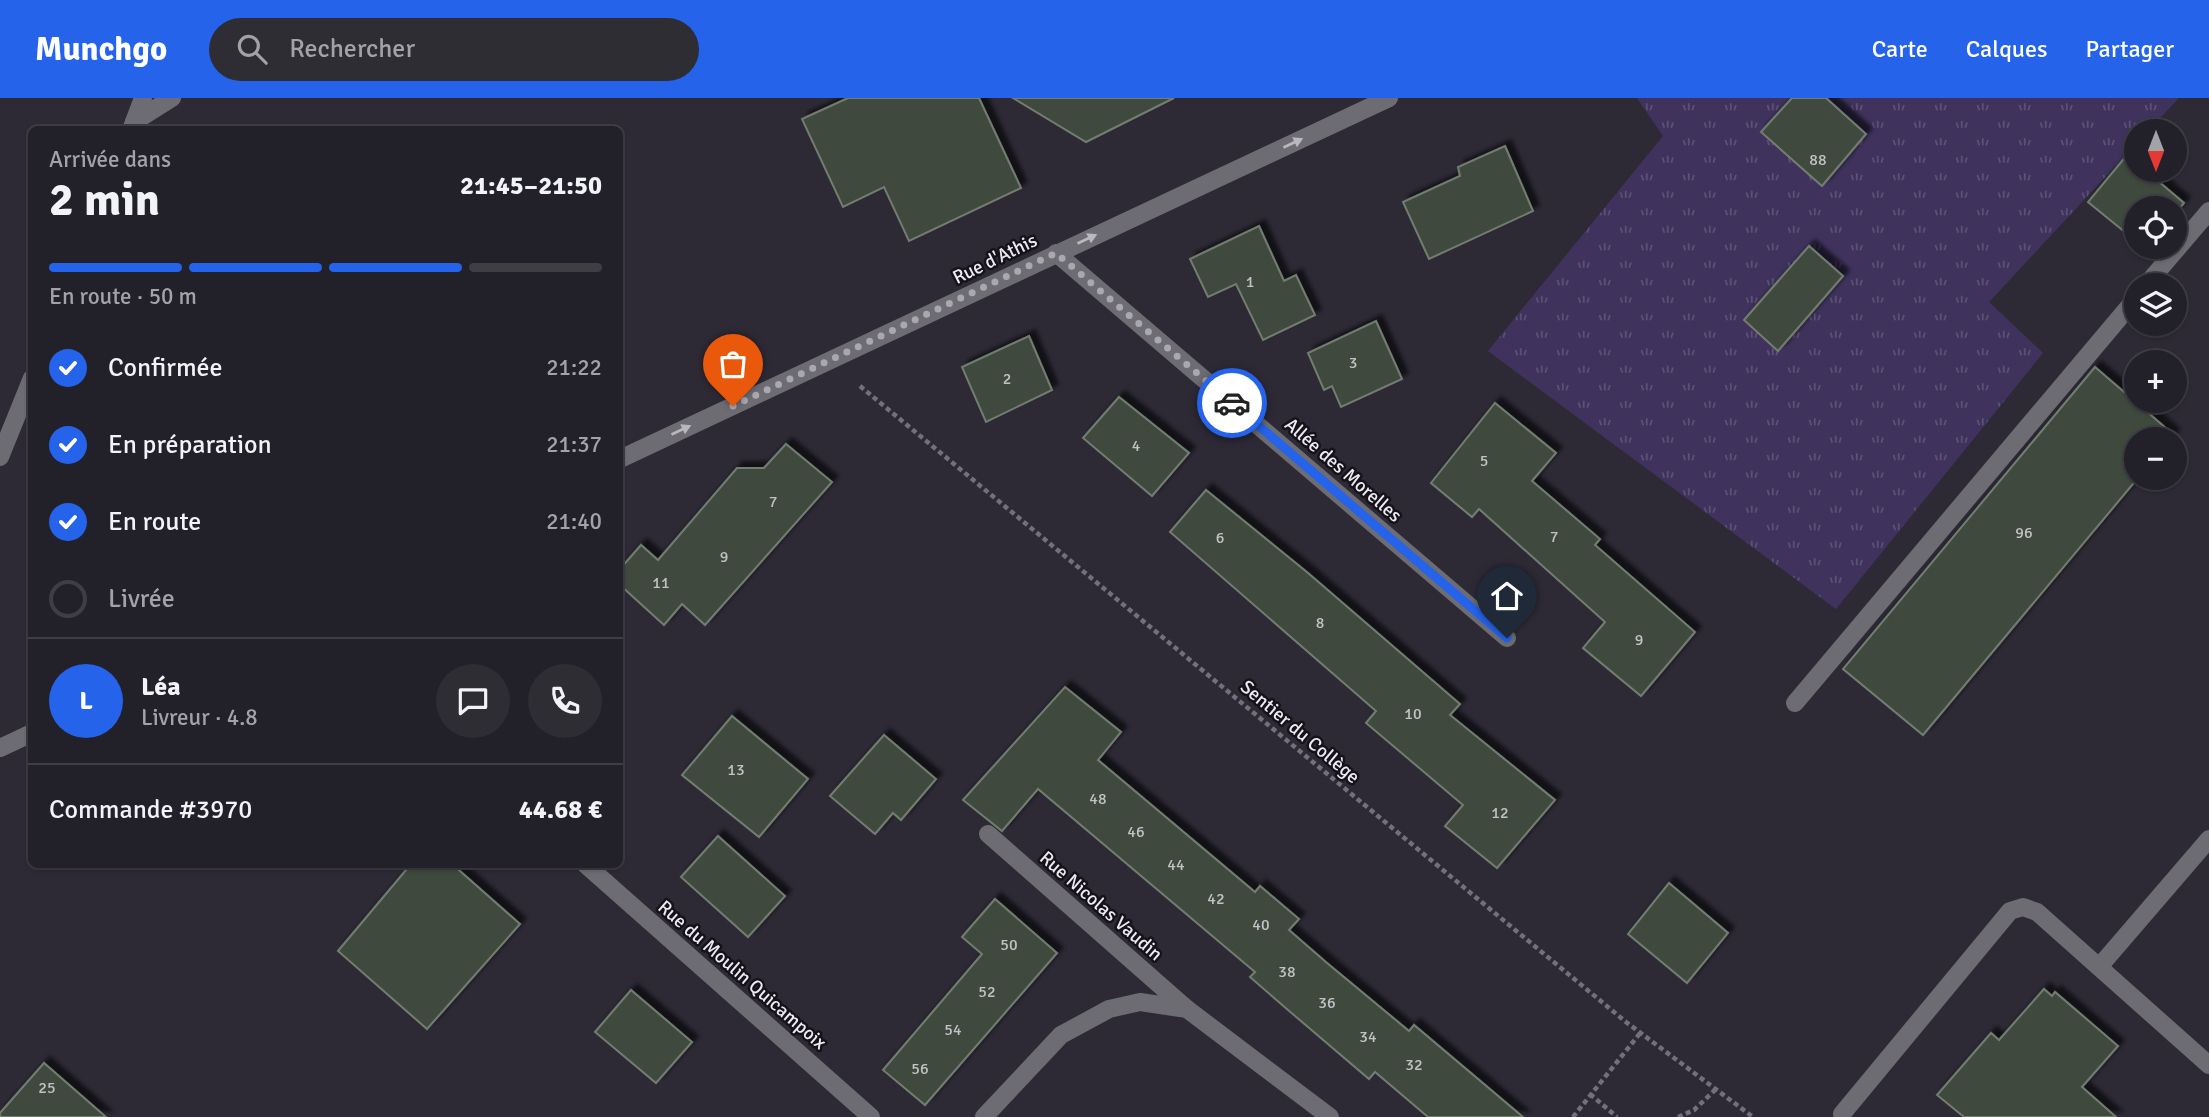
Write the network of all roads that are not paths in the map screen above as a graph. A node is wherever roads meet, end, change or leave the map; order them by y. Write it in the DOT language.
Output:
graph roads {
  1 [pos="143,98"];
  2 [pos="172,98"];
  3 [pos="1389,98"];
  4 [pos="132,126"];
  5 [pos="2209,211"];
  6 [pos="1056,253"];
  7 [pos="2156,273"];
  8 [pos="2124,312"];
  9 [pos="28,388"];
  10 [pos="0,457"];
  11 [pos="623,458"];
  12 [pos="1507,638"];
  13 [pos="1795,703"];
  14 [pos="28,735"];
  15 [pos="0,748"];
  16 [pos="988,834"];
  17 [pos="2209,839"];
  18 [pos="590,868"];
  19 [pos="2099,967"];
  20 [pos="1187,1009"];
  21 [pos="2209,1065"];
  22 [pos="1842,1114"];
  23 [pos="871,1117"];
  24 [pos="985,1117"];
  25 [pos="1330,1117"];
  1 -- 4 [label="street"];
  2 -- 4 [label="street"];
  6 -- 3 [label="street, Rue d'Athis, one-way"];
  5 -- 7 [label="street"];
  11 -- 6 [label="street, Rue d'Athis, one-way"];
  6 -- 12 [label="street, Allée des Morelles"];
  8 -- 13 [label="street"];
  9 -- 10 [label="street"];
  14 -- 15 [label="street"];
  16 -- 20 [label="street, Rue Nicolas Vaudin"];
  17 -- 19 [label="street"];
  18 -- 23 [label="street, Rue du Moulin Quicampoix"];
  19 -- 21 [label="street"];
  19 -- 22 [label="street"];
  20 -- 24 [label="street, Rue Nicolas Vaudin"];
  20 -- 25 [label="street, Rue Nicolas Vaudin"];
}
